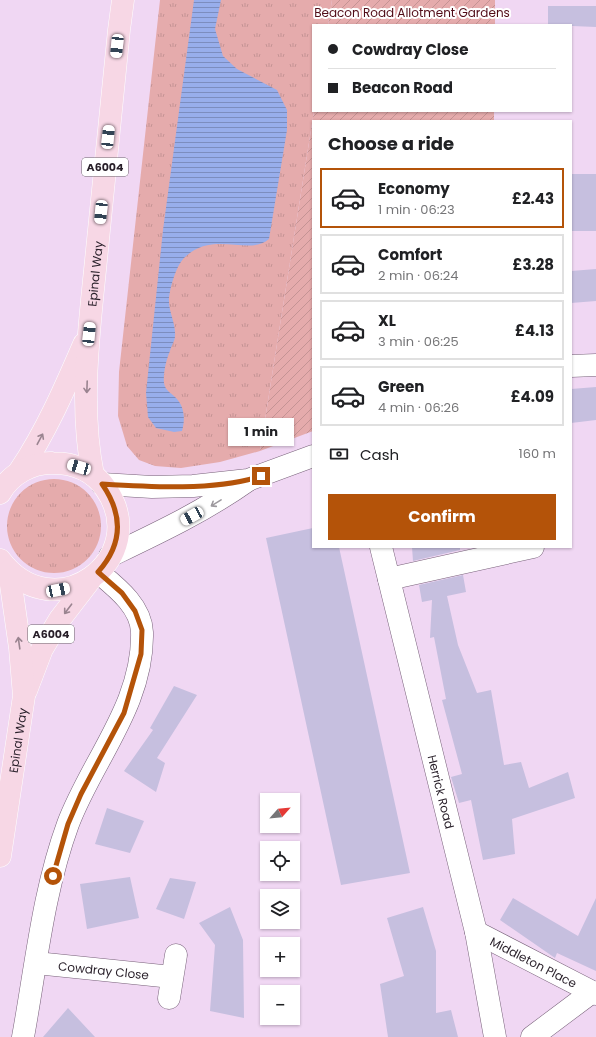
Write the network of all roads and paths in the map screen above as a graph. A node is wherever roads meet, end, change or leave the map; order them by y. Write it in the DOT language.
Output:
graph roads {
  1 [pos="123,0"];
  2 [pos="89,334"];
  3 [pos="596,365"];
  4 [pos="572,366"];
  5 [pos="312,456"];
  6 [pos="19,472"];
  7 [pos="97,479"];
  8 [pos="248,480"];
  9 [pos="0,491"];
  10 [pos="381,548"];
  11 [pos="528,548"];
  12 [pos="4,566"];
  13 [pos="100,569"];
  14 [pos="389,579"];
  15 [pos="24,696"];
  16 [pos="0,856"];
  17 [pos="476,932"];
  18 [pos="176,955"];
  19 [pos="36,963"];
  20 [pos="594,993"];
  21 [pos="24,1037"];
  22 [pos="496,1037"];
  23 [pos="532,1037"];
  1 -- 2 [label="main road, Epinal Way / A6004"];
  6 -- 2 [label="main road, Epinal Way / A6004, one-way"];
  2 -- 7 [label="main road, Epinal Way / A6004, one-way"];
  3 -- 4 [label="street"];
  5 -- 8 [label="street"];
  6 -- 7 [label="main road"];
  6 -- 9 [label="main road, Epinal Way"];
  7 -- 8 [label="street"];
  7 -- 13 [label="main road, Epinal Way"];
  8 -- 13 [label="street, one-way"];
  10 -- 14 [label="street, Herrick Road"];
  11 -- 14 [label="street"];
  12 -- 13 [label="main road"];
  15 -- 12 [label="main road, Epinal Way / A6004, one-way"];
  13 -- 15 [label="main road, Epinal Way / A6004, one-way"];
  13 -- 19 [label="street"];
  14 -- 17 [label="street, Herrick Road"];
  15 -- 16 [label="main road, Epinal Way / A6004"];
  17 -- 20 [label="street, Middleton Place"];
  17 -- 22 [label="street, Herrick Road"];
  18 -- 19 [label="street, Cowdray Close"];
  19 -- 21 [label="street"];
  20 -- 23 [label="street, Middleton Place"];
}
